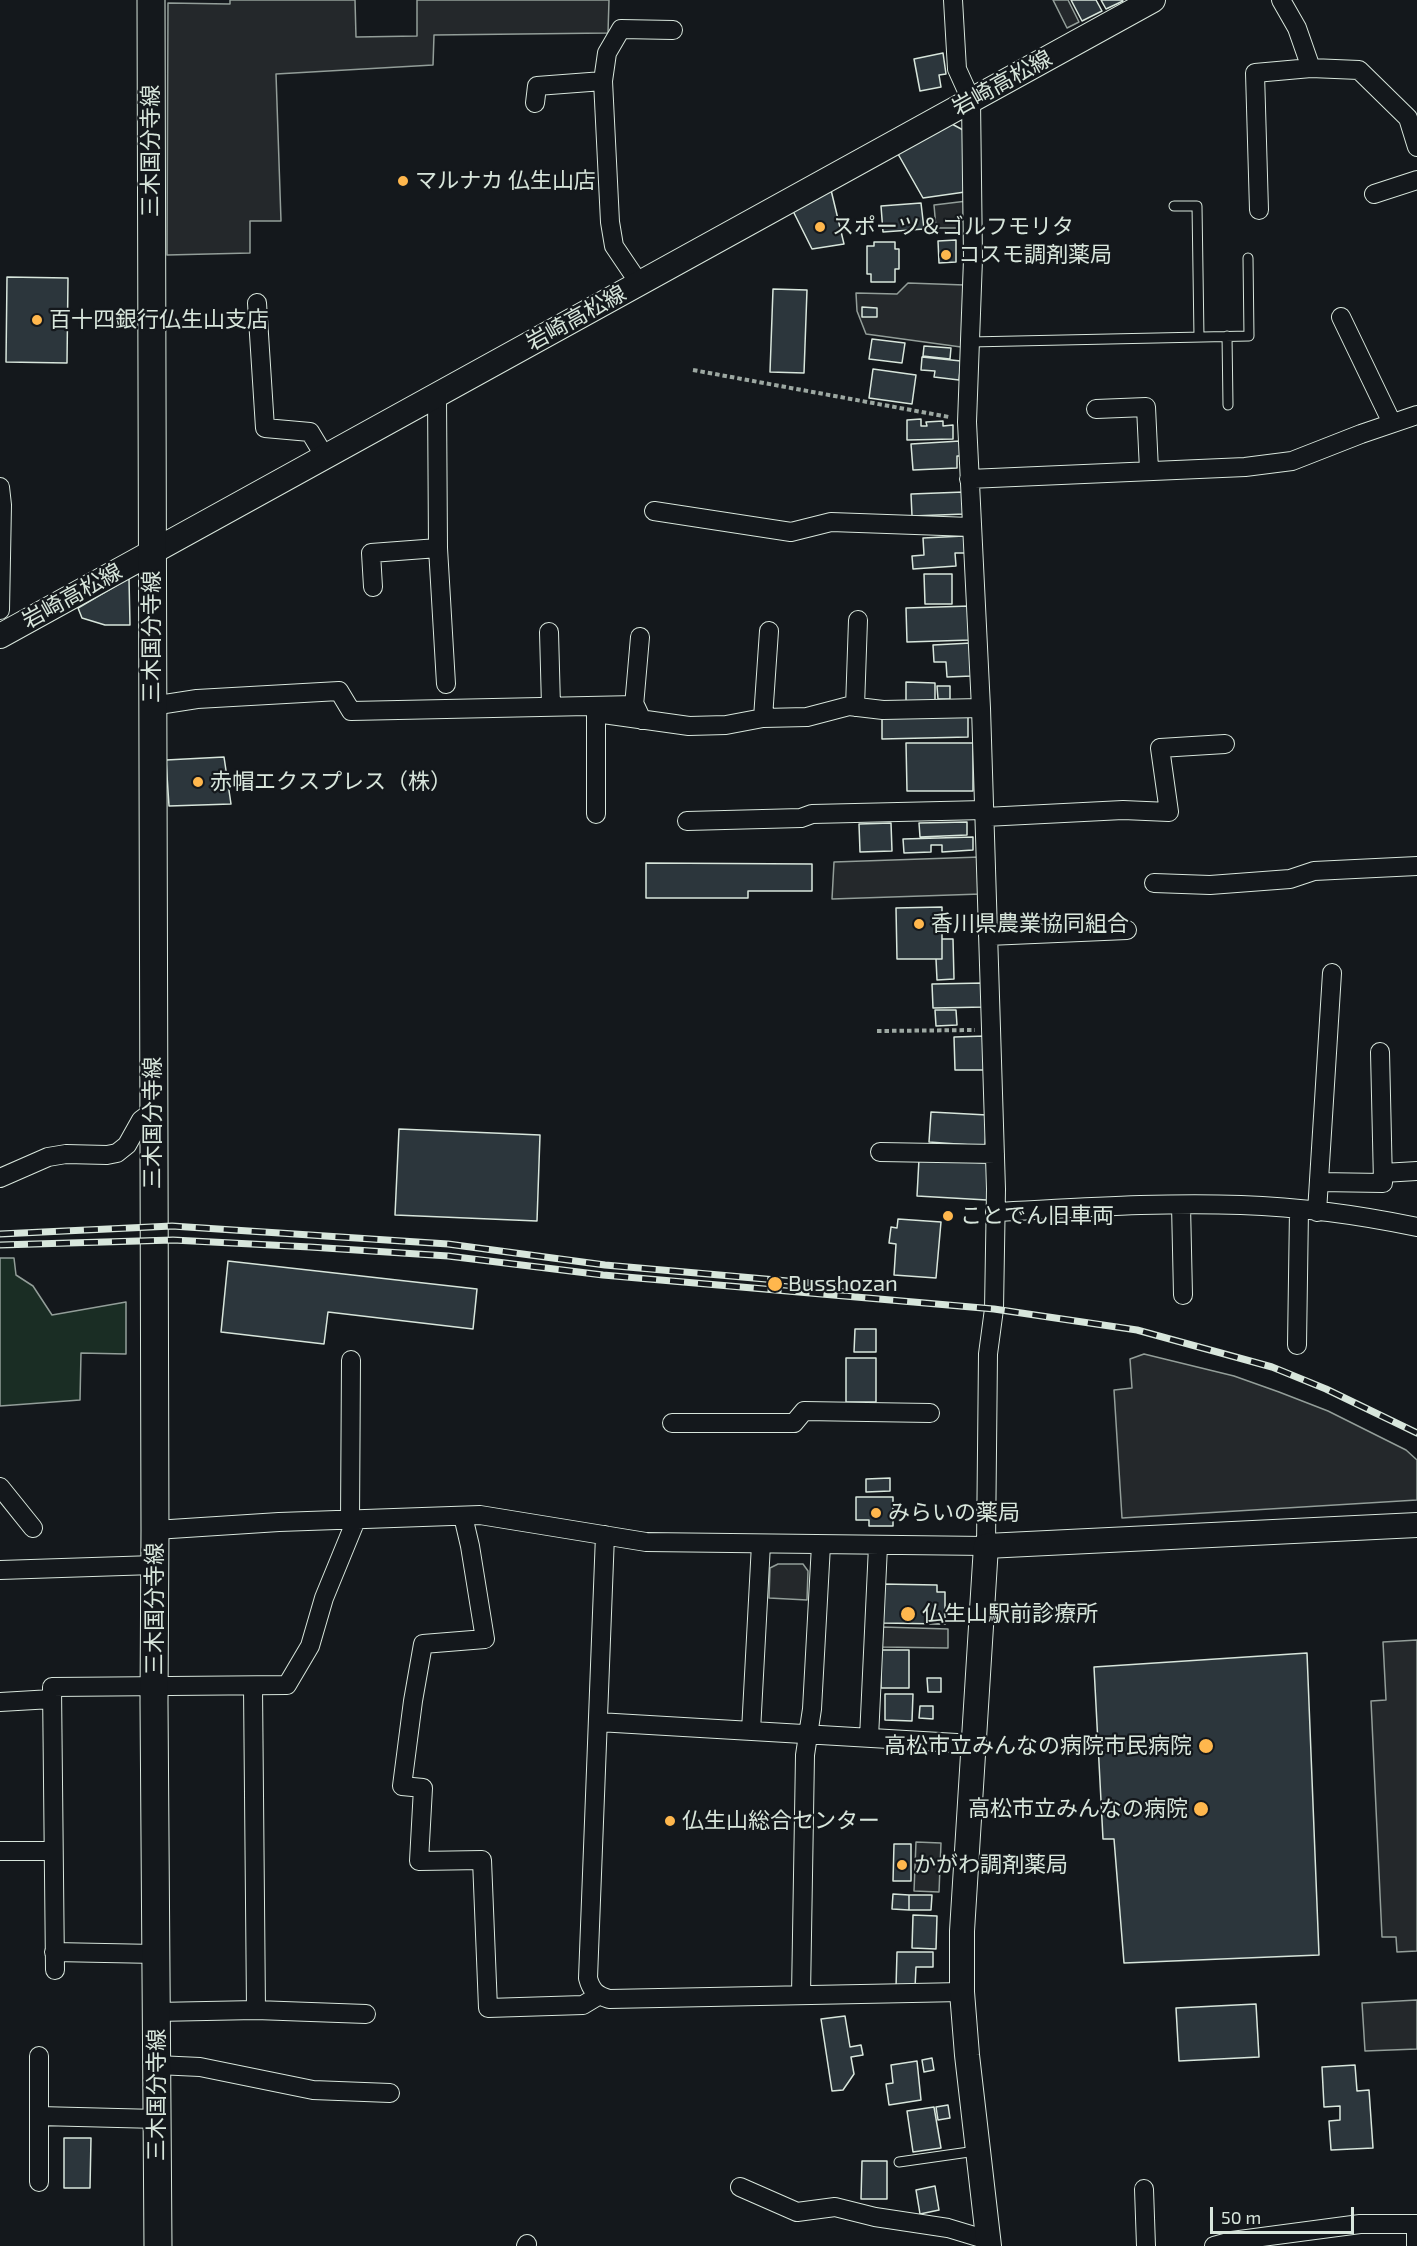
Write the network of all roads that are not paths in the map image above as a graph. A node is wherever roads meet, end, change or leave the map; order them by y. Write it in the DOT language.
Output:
graph roads {
  1 [pos="151,0"];
  2 [pos="953,0"];
  3 [pos="1153,0"];
  4 [pos="1281,0"];
  5 [pos="673,30"];
  6 [pos="1311,68"];
  7 [pos="603,81"];
  8 [pos="971,100"];
  9 [pos="535,103"];
  10 [pos="1417,147"];
  11 [pos="1417,180"];
  12 [pos="1374,194"];
  13 [pos="1174,206"];
  14 [pos="1259,210"];
  15 [pos="1248,258"];
  16 [pos="639,283"];
  17 [pos="257,303"];
  18 [pos="1341,317"];
  19 [pos="1227,336"];
  20 [pos="1199,337"];
  21 [pos="970,342"];
  22 [pos="437,395"];
  23 [pos="1227,405"];
  24 [pos="1096,409"];
  25 [pos="1417,415"];
  26 [pos="1392,423"];
  27 [pos="325,457"];
  28 [pos="1149,470"];
  29 [pos="969,479"];
  30 [pos="0,487"];
  31 [pos="654,511"];
  32 [pos="971,527"];
  33 [pos="438,548"];
  34 [pos="152,553"];
  35 [pos="373,587"];
  36 [pos="0,610"];
  37 [pos="858,620"];
  38 [pos="769,631"];
  39 [pos="549,632"];
  40 [pos="0,636"];
  41 [pos="640,637"];
  42 [pos="446,684"];
  43 [pos="152,706"];
  44 [pos="551,706"];
  45 [pos="855,707"];
  46 [pos="981,708"];
  47 [pos="638,713"];
  48 [pos="763,718"];
  49 [pos="1225,744"];
  50 [pos="596,814"];
  51 [pos="985,814"];
  52 [pos="687,820"];
  53 [pos="1417,866"];
  54 [pos="1154,883"];
  55 [pos="1127,930"];
  56 [pos="988,936"];
  57 [pos="1332,974"];
  58 [pos="1380,1052"];
  59 [pos="153,1111"];
  60 [pos="880,1152"];
  61 [pos="995,1154"];
  62 [pos="1417,1171"];
  63 [pos="1383,1173"];
  64 [pos="0,1178"];
  65 [pos="1319,1182"];
  66 [pos="1180,1205"];
  67 [pos="1308,1211"];
  68 [pos="995,1212"];
  69 [pos="1417,1227"];
  70 [pos="1183,1296"];
  71 [pos="1297,1345"];
  72 [pos="351,1360"];
  73 [pos="930,1413"];
  74 [pos="672,1423"];
  75 [pos="0,1487"];
  76 [pos="463,1516"];
  77 [pos="353,1520"];
  78 [pos="1417,1525"];
  79 [pos="33,1527"];
  80 [pos="155,1530"];
  81 [pos="605,1535"];
  82 [pos="761,1544"];
  83 [pos="821,1545"];
  84 [pos="878,1546"];
  85 [pos="986,1546"];
  86 [pos="154,1565"];
  87 [pos="0,1570"];
  88 [pos="154,1686"];
  89 [pos="253,1687"];
  90 [pos="52,1699"];
  91 [pos="0,1702"];
  92 [pos="598,1722"];
  93 [pos="751,1731"];
  94 [pos="809,1734"];
  95 [pos="869,1738"];
  96 [pos="974,1744"];
  97 [pos="0,1851"];
  98 [pos="53,1851"];
  99 [pos="156,1954"];
  100 [pos="962,1992"];
  101 [pos="801,1995"];
  102 [pos="598,1996"];
  103 [pos="256,2010"];
  104 [pos="156,2012"];
  105 [pos="366,2014"];
  106 [pos="39,2056"];
  107 [pos="157,2064"];
  108 [pos="390,2093"];
  109 [pos="39,2116"];
  110 [pos="157,2119"];
  111 [pos="978,2151"];
  112 [pos="899,2162"];
  113 [pos="39,2182"];
  114 [pos="740,2187"];
  115 [pos="1144,2189"];
  116 [pos="988,2243"];
  117 [pos="158,2246"];
  118 [pos="1146,2246"];
  119 [pos="1214,2246"];
  120 [pos="1416,2246"];
  1 -- 34 [label="main road, 三木国分寺線"];
  2 -- 8 [label="street"];
  3 -- 8 [label="main road, 岩崎高松線"];
  4 -- 6 [label="street"];
  5 -- 7 [label="street"];
  6 -- 10 [label="street"];
  6 -- 14 [label="street"];
  7 -- 9 [label="street"];
  7 -- 16 [label="street"];
  8 -- 16 [label="main road, 岩崎高松線"];
  8 -- 21 [label="street"];
  11 -- 12 [label="street"];
  13 -- 20 [label="lane"];
  15 -- 19 [label="lane"];
  16 -- 22 [label="main road, 岩崎高松線"];
  17 -- 27 [label="street"];
  18 -- 26 [label="street"];
  19 -- 20 [label="lane"];
  19 -- 23 [label="lane"];
  20 -- 21 [label="lane"];
  21 -- 29 [label="street"];
  22 -- 27 [label="main road, 岩崎高松線"];
  22 -- 33 [label="street"];
  24 -- 28 [label="street"];
  25 -- 26 [label="street"];
  26 -- 28 [label="street"];
  27 -- 34 [label="main road, 岩崎高松線"];
  28 -- 29 [label="street"];
  29 -- 32 [label="street"];
  30 -- 36 [label="street"];
  31 -- 32 [label="street"];
  32 -- 46 [label="street"];
  33 -- 35 [label="street"];
  33 -- 42 [label="street"];
  34 -- 40 [label="main road, 岩崎高松線"];
  34 -- 43 [label="main road, 三木国分寺線"];
  37 -- 45 [label="street"];
  38 -- 48 [label="street"];
  39 -- 44 [label="street"];
  41 -- 47 [label="street"];
  43 -- 44 [label="street"];
  43 -- 59 [label="main road, 三木国分寺線"];
  44 -- 47 [label="street"];
  45 -- 46 [label="street"];
  45 -- 48 [label="street"];
  46 -- 51 [label="street"];
  47 -- 48 [label="street"];
  47 -- 50 [label="street"];
  49 -- 51 [label="street"];
  51 -- 52 [label="street"];
  51 -- 56 [label="street"];
  53 -- 54 [label="street"];
  55 -- 56 [label="street"];
  56 -- 61 [label="street"];
  57 -- 65 [label="street"];
  58 -- 63 [label="street"];
  59 -- 64 [label="street"];
  59 -- 80 [label="main road, 三木国分寺線"];
  60 -- 61 [label="street"];
  61 -- 68 [label="street"];
  62 -- 63 [label="street"];
  63 -- 65 [label="street"];
  65 -- 67 [label="street"];
  66 -- 67 [label="street"];
  66 -- 68 [label="street"];
  66 -- 70 [label="street"];
  67 -- 69 [label="street"];
  67 -- 71 [label="street"];
  68 -- 85 [label="street"];
  72 -- 77 [label="street"];
  73 -- 74 [label="street"];
  75 -- 79 [label="street"];
  76 -- 77 [label="street"];
  76 -- 81 [label="street"];
  76 -- 102 [label="street"];
  77 -- 80 [label="street"];
  77 -- 89 [label="street"];
  78 -- 85 [label="main road"];
  80 -- 86 [label="main road, 三木国分寺線"];
  81 -- 82 [label="street"];
  81 -- 92 [label="street"];
  82 -- 83 [label="street"];
  82 -- 93 [label="street"];
  83 -- 84 [label="street"];
  83 -- 94 [label="street"];
  84 -- 85 [label="street"];
  84 -- 95 [label="street"];
  85 -- 96 [label="main road"];
  86 -- 87 [label="street"];
  86 -- 88 [label="main road, 三木国分寺線"];
  88 -- 89 [label="street"];
  88 -- 90 [label="street"];
  88 -- 99 [label="main road, 三木国分寺線"];
  89 -- 103 [label="street"];
  90 -- 91 [label="street"];
  90 -- 98 [label="street"];
  92 -- 93 [label="street"];
  92 -- 102 [label="street"];
  93 -- 94 [label="street"];
  94 -- 95 [label="street"];
  94 -- 101 [label="street"];
  95 -- 96 [label="street"];
  96 -- 100 [label="main road"];
  97 -- 98 [label="street"];
  98 -- 99 [label="street"];
  99 -- 104 [label="main road, 三木国分寺線"];
  100 -- 101 [label="street"];
  100 -- 111 [label="main road"];
  101 -- 102 [label="street"];
  103 -- 104 [label="street"];
  103 -- 105 [label="street"];
  104 -- 107 [label="main road, 三木国分寺線"];
  106 -- 109 [label="street"];
  107 -- 108 [label="street"];
  107 -- 110 [label="main road, 三木国分寺線"];
  109 -- 110 [label="street"];
  109 -- 113 [label="street"];
  110 -- 117 [label="main road, 三木国分寺線"];
  111 -- 112 [label="lane"];
  111 -- 116 [label="main road"];
  114 -- 116 [label="street"];
  115 -- 118 [label="street"];
  119 -- 120 [label="street"];
}
